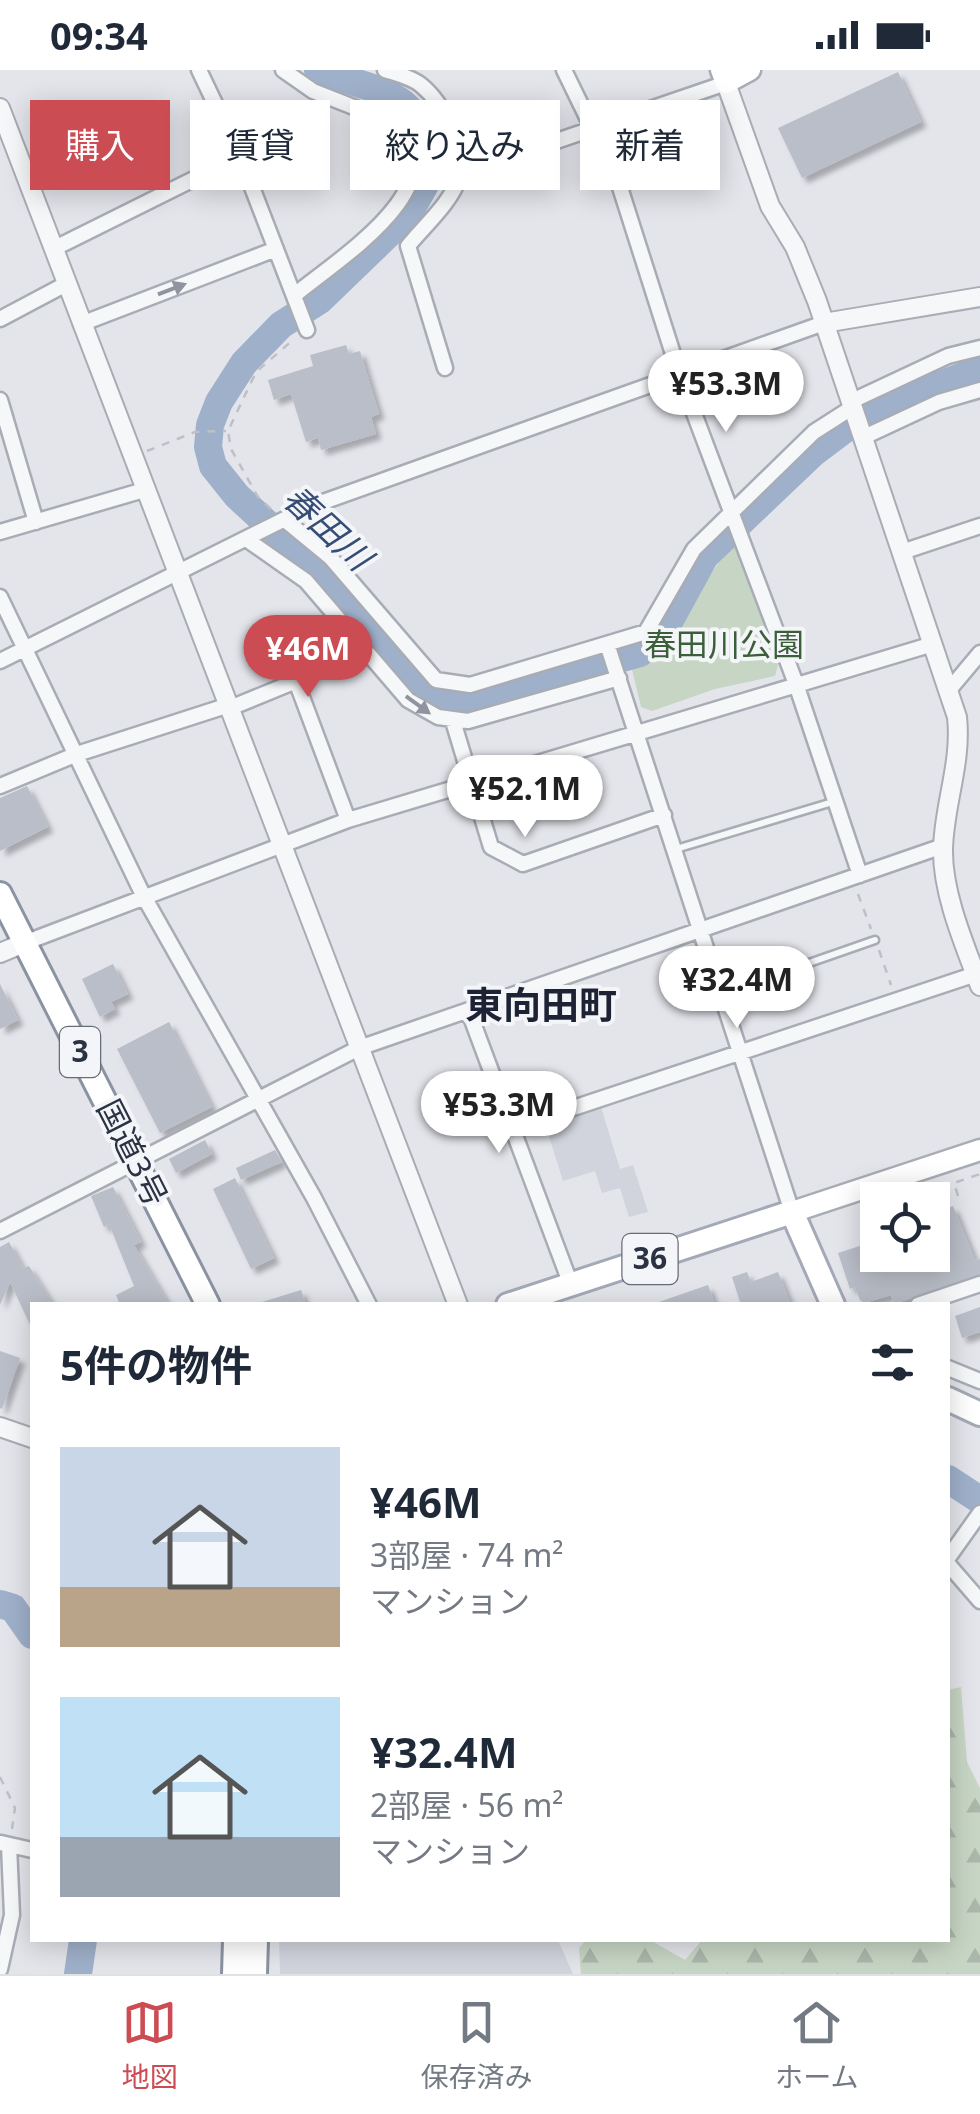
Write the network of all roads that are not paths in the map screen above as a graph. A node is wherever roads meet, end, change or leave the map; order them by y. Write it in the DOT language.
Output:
graph roads {
  1 [pos="199,70"];
  2 [pos="284,70"];
  3 [pos="385,70"];
  4 [pos="564,70"];
  5 [pos="750,70"];
  6 [pos="724,76"];
  7 [pos="213,100"];
  8 [pos="434,100"];
  9 [pos="664,100"];
  10 [pos="580,101"];
  11 [pos="350,105"];
  12 [pos="0,108"];
  13 [pos="190,181"];
  14 [pos="253,190"];
  15 [pos="407,190"];
  16 [pos="448,190"];
  17 [pos="621,190"];
  18 [pos="53,249"];
  19 [pos="276,249"];
  20 [pos="66,284"];
  21 [pos="296,297"];
  22 [pos="980,297"];
  23 [pos="0,318"];
  24 [pos="824,323"];
  25 [pos="81,324"];
  26 [pos="306,326"];
  27 [pos="980,348"];
  28 [pos="445,368"];
  29 [pos="680,376"];
  30 [pos="980,390"];
  31 [pos="0,400"];
  32 [pos="853,406"];
  33 [pos="863,435"];
  34 [pos="144,490"];
  35 [pos="733,513"];
  36 [pos="283,520"];
  37 [pos="36,522"];
  38 [pos="980,526"];
  39 [pos="0,532"];
  40 [pos="253,538"];
  41 [pos="902,552"];
  42 [pos="176,575"];
  43 [pos="0,596"];
  44 [pos="357,639"];
  45 [pos="934,644"];
  46 [pos="25,649"];
  47 [pos="608,649"];
  48 [pos="980,653"];
  49 [pos="0,661"];
  50 [pos="618,675"];
  51 [pos="296,681"];
  52 [pos="796,684"];
  53 [pos="949,690"];
  54 [pos="230,706"];
  55 [pos="453,721"];
  56 [pos="637,731"];
  57 [pos="77,754"];
  58 [pos="471,780"];
  59 [pos="0,786"];
  60 [pos="836,801"];
  61 [pos="664,816"];
  62 [pos="348,820"];
  63 [pos="282,843"];
  64 [pos="943,846"];
  65 [pos="675,849"];
  66 [pos="860,875"];
  67 [pos="0,894"];
  68 [pos="143,895"];
  69 [pos="701,930"];
  70 [pos="875,940"];
  71 [pos="24,943"];
  72 [pos="0,952"];
  73 [pos="978,980"];
  74 [pos="722,993"];
  75 [pos="469,1012"];
  76 [pos="359,1048"];
  77 [pos="741,1053"];
  78 [pos="259,1100"];
  79 [pos="512,1128"];
  80 [pos="980,1150"];
  81 [pos="136,1162"];
  82 [pos="792,1212"];
  83 [pos="0,1231"];
  84 [pos="980,1284"];
  85 [pos="571,1285"];
  86 [pos="206,1302"];
  87 [pos="366,1302"];
  88 [pos="457,1302"];
  89 [pos="517,1302"];
  90 [pos="832,1302"];
  91 [pos="927,1302"];
  92 [pos="950,1369"];
  93 [pos="980,1380"];
  94 [pos="950,1399"];
  95 [pos="980,1414"];
  96 [pos="0,1427"];
  97 [pos="30,1437"];
  98 [pos="980,1513"];
  99 [pos="950,1558"];
  100 [pos="950,1564"];
  101 [pos="980,1601"];
  102 [pos="8,1845"];
  103 [pos="235,1942"];
  104 [pos="260,1942"];
  105 [pos="260,1942"];
  106 [pos="0,1969"];
  107 [pos="234,1974"];
  108 [pos="255,1974"];
  109 [pos="267,1974"];
  1 -- 7 [label="street"];
  2 -- 11 [label="street"];
  3 -- 8 [label="street"];
  4 -- 10 [label="street"];
  5 -- 6 [label="main road"];
  6 -- 9 [label="street"];
  6 -- 24 [label="street"];
  12 -- 18 [label="street"];
  13 -- 18 [label="street"];
  14 -- 19 [label="street"];
  15 -- 21 [label="street"];
  16 -- 28 [label="street"];
  17 -- 29 [label="street"];
  18 -- 20 [label="street"];
  19 -- 21 [label="street"];
  25 -- 19 [label="street, one-way"];
  20 -- 23 [label="street"];
  20 -- 25 [label="street"];
  21 -- 26 [label="street"];
  22 -- 24 [label="street"];
  24 -- 29 [label="street"];
  24 -- 32 [label="street"];
  25 -- 34 [label="street"];
  27 -- 32 [label="street"];
  29 -- 35 [label="street"];
  29 -- 36 [label="street"];
  30 -- 33 [label="street"];
  31 -- 37 [label="street"];
  32 -- 33 [label="street"];
  32 -- 35 [label="street"];
  33 -- 41 [label="street"];
  34 -- 37 [label="street"];
  34 -- 42 [label="street"];
  35 -- 47 [label="street"];
  35 -- 52 [label="street"];
  36 -- 40 [label="street"];
  36 -- 47 [label="street"];
  37 -- 39 [label="street"];
  38 -- 41 [label="street"];
  40 -- 42 [label="street"];
  40 -- 44 [label="street"];
  41 -- 45 [label="street"];
  42 -- 46 [label="street"];
  42 -- 54 [label="street"];
  43 -- 46 [label="street"];
  44 -- 51 [label="street"];
  44 -- 55 [label="street, one-way"];
  45 -- 52 [label="street"];
  45 -- 53 [label="street"];
  46 -- 49 [label="street"];
  46 -- 57 [label="street"];
  47 -- 50 [label="street"];
  48 -- 53 [label="street"];
  50 -- 55 [label="street"];
  50 -- 56 [label="street"];
  51 -- 54 [label="street"];
  51 -- 62 [label="street"];
  52 -- 56 [label="street"];
  52 -- 60 [label="street"];
  53 -- 64 [label="street"];
  54 -- 57 [label="street"];
  54 -- 63 [label="street"];
  55 -- 58 [label="street"];
  56 -- 58 [label="street"];
  56 -- 61 [label="street"];
  57 -- 59 [label="street"];
  57 -- 68 [label="street"];
  58 -- 61 [label="street"];
  58 -- 62 [label="street"];
  60 -- 65 [label="lane"];
  60 -- 66 [label="street"];
  61 -- 65 [label="street"];
  62 -- 63 [label="street"];
  63 -- 68 [label="street"];
  63 -- 76 [label="street"];
  64 -- 66 [label="street"];
  64 -- 73 [label="street"];
  65 -- 69 [label="street"];
  66 -- 69 [label="street"];
  67 -- 71 [label="main road, 国道3号 / 3"];
  68 -- 71 [label="street"];
  68 -- 78 [label="street"];
  69 -- 74 [label="street"];
  69 -- 75 [label="street"];
  70 -- 74 [label="lane"];
  71 -- 72 [label="street"];
  71 -- 81 [label="main road, 国道3号 / 3"];
  73 -- 77 [label="street"];
  74 -- 77 [label="street"];
  75 -- 76 [label="street"];
  75 -- 79 [label="street"];
  76 -- 78 [label="street"];
  76 -- 88 [label="street"];
  77 -- 79 [label="street"];
  77 -- 82 [label="street"];
  78 -- 81 [label="street"];
  78 -- 87 [label="street"];
  79 -- 85 [label="street"];
  80 -- 82 [label="main road"];
  81 -- 83 [label="street"];
  81 -- 86 [label="main road, 国道3号 / 3"];
  82 -- 85 [label="main road, 36"];
  82 -- 90 [label="main road"];
  84 -- 91 [label="street"];
  85 -- 89 [label="main road, 36"];
  92 -- 93 [label="street"];
  94 -- 95 [label="main road"];
  96 -- 97 [label="street"];
  98 -- 99 [label="street"];
  100 -- 101 [label="street"];
  102 -- 106 [label="street"];
  103 -- 107 [label="main road"];
  104 -- 108 [label="main road"];
  105 -- 109 [label="main road"];
}
